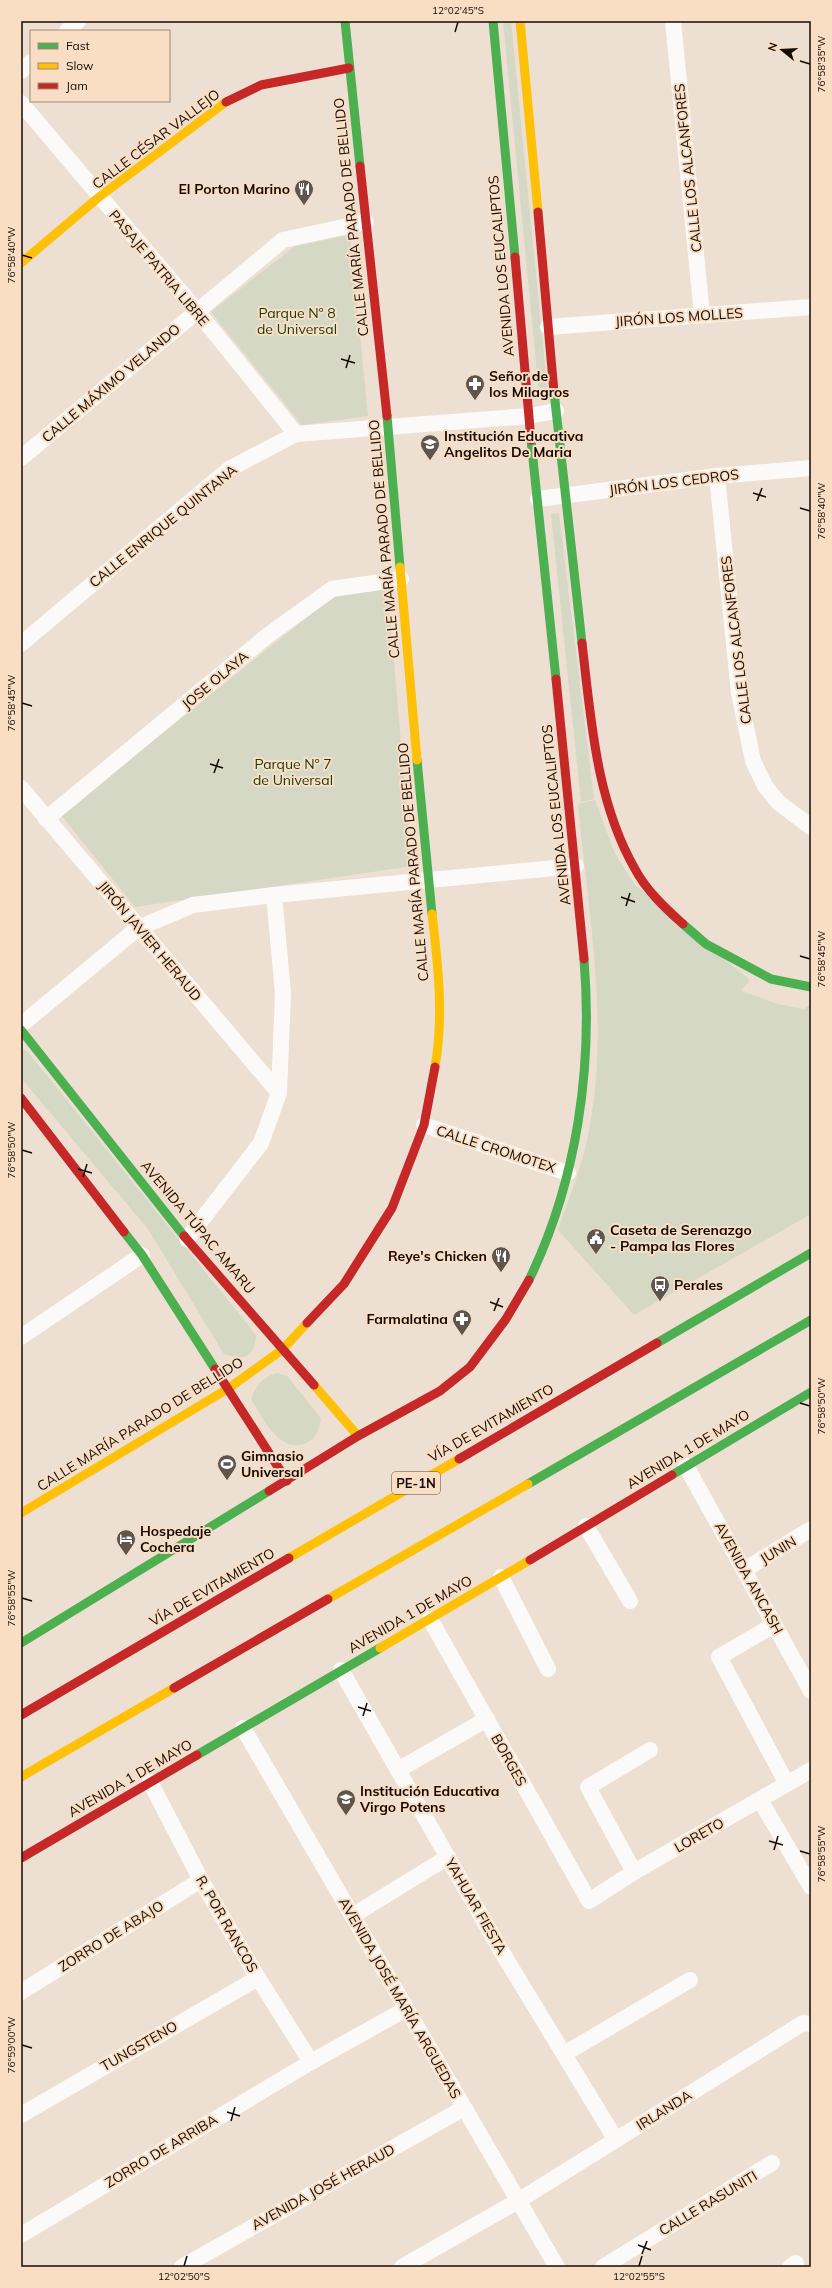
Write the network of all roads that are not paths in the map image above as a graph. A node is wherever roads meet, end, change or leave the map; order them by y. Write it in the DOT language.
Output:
graph roads {
  1 [pos="78,21"];
  2 [pos="345,21"];
  3 [pos="493,21"];
  4 [pos="520,21"];
  5 [pos="673,21"];
  6 [pos="68,30"];
  7 [pos="30,63"];
  8 [pos="349,68"];
  9 [pos="21,71"];
  10 [pos="21,103"];
  11 [pos="99,197"];
  12 [pos="366,222"];
  13 [pos="21,263"];
  14 [pos="811,307"];
  15 [pos="197,311"];
  16 [pos="702,315"];
  17 [pos="548,327"];
  18 [pos="556,411"];
  19 [pos="529,416"];
  20 [pos="388,427"];
  21 [pos="296,434"];
  22 [pos="21,458"];
  23 [pos="811,468"];
  24 [pos="717,476"];
  25 [pos="565,495"];
  26 [pos="538,499"];
  27 [pos="401,579"];
  28 [pos="21,644"];
  29 [pos="21,788"];
  30 [pos="46,819"];
  31 [pos="811,827"];
  32 [pos="576,866"];
  33 [pos="428,880"];
  34 [pos="274,895"];
  35 [pos="138,928"];
  36 [pos="811,987"];
  37 [pos="21,1025"];
  38 [pos="21,1030"];
  39 [pos="279,1093"];
  40 [pos="21,1098"];
  41 [pos="424,1125"];
  42 [pos="568,1172"];
  43 [pos="187,1238"];
  44 [pos="811,1253"];
  45 [pos="142,1255"];
  46 [pos="811,1320"];
  47 [pos="21,1337"];
  48 [pos="283,1349"];
  49 [pos="229,1388"];
  50 [pos="811,1392"];
  51 [pos="358,1436"];
  52 [pos="686,1466"];
  53 [pos="287,1481"];
  54 [pos="21,1513"];
  55 [pos="586,1526"];
  56 [pos="811,1530"];
  57 [pos="744,1570"];
  58 [pos="501,1577"];
  59 [pos="630,1601"];
  60 [pos="430,1619"];
  61 [pos="774,1625"];
  62 [pos="21,1643"];
  63 [pos="548,1669"];
  64 [pos="340,1670"];
  65 [pos="811,1691"];
  66 [pos="21,1714"];
  67 [pos="486,1719"];
  68 [pos="243,1728"];
  69 [pos="650,1750"];
  70 [pos="398,1770"];
  71 [pos="811,1770"];
  72 [pos="21,1777"];
  73 [pos="150,1782"];
  74 [pos="787,1784"];
  75 [pos="760,1800"];
  76 [pos="448,1857"];
  77 [pos="21,1858"];
  78 [pos="634,1872"];
  79 [pos="201,1880"];
  80 [pos="811,1887"];
  81 [pos="589,1901"];
  82 [pos="352,1916"];
  83 [pos="258,1978"];
  84 [pos="690,1980"];
  85 [pos="21,1992"];
  86 [pos="406,2009"];
  87 [pos="811,2024"];
  88 [pos="564,2054"];
  89 [pos="311,2062"];
  90 [pos="464,2108"];
  91 [pos="21,2115"];
  92 [pos="616,2140"];
  93 [pos="772,2163"];
  94 [pos="518,2201"];
  95 [pos="21,2235"];
  96 [pos="426,2261"];
  97 [pos="182,2267"];
  98 [pos="402,2267"];
  99 [pos="557,2267"];
  100 [pos="603,2267"];
  1 -- 6 [label="street"];
  2 -- 8 [label="main road, CALLE MARÍA PARADO DE BELLIDO"];
  3 -- 19 [label="main road, AVENIDA LOS EUCALIPTOS"];
  4 -- 17 [label="main road"];
  5 -- 16 [label="street, CALLE LOS ALCANFORES"];
  7 -- 9 [label="street"];
  8 -- 11 [label="main road, CALLE CÉSAR VALLEJO"];
  8 -- 12 [label="main road, CALLE MARÍA PARADO DE BELLIDO"];
  10 -- 11 [label="street, PASAJE PATRIA LIBRE"];
  11 -- 13 [label="main road, CALLE CÉSAR VALLEJO"];
  11 -- 15 [label="street, PASAJE PATRIA LIBRE"];
  12 -- 15 [label="street, CALLE MÁXIMO VELANDO"];
  12 -- 20 [label="main road, CALLE MARÍA PARADO DE BELLIDO"];
  14 -- 16 [label="street, JIRÓN LOS MOLLES"];
  15 -- 21 [label="street, PASAJE PATRIA LIBRE"];
  15 -- 22 [label="street, CALLE MÁXIMO VELANDO"];
  16 -- 17 [label="street, JIRÓN LOS MOLLES"];
  17 -- 18 [label="main road"];
  18 -- 19 [label="street, CALLE ENRIQUE QUINTANA"];
  18 -- 25 [label="main road"];
  19 -- 20 [label="street, CALLE ENRIQUE QUINTANA"];
  19 -- 26 [label="main road, AVENIDA LOS EUCALIPTOS"];
  20 -- 21 [label="street, CALLE ENRIQUE QUINTANA"];
  20 -- 27 [label="main road, CALLE MARÍA PARADO DE BELLIDO"];
  21 -- 28 [label="street, CALLE ENRIQUE QUINTANA"];
  23 -- 24 [label="street, JIRÓN LOS CEDROS"];
  24 -- 25 [label="street, JIRÓN LOS CEDROS"];
  24 -- 31 [label="street, CALLE LOS ALCANFORES"];
  25 -- 26 [label="street, JIRÓN LOS CEDROS"];
  25 -- 36 [label="main road"];
  26 -- 32 [label="main road, AVENIDA LOS EUCALIPTOS"];
  27 -- 30 [label="street, JOSE OLAYA"];
  27 -- 33 [label="main road, CALLE MARÍA PARADO DE BELLIDO"];
  29 -- 30 [label="street, JIRÓN JAVIER HERAUD"];
  30 -- 35 [label="street, JIRÓN JAVIER HERAUD"];
  32 -- 33 [label="street"];
  32 -- 42 [label="main road, AVENIDA LOS EUCALIPTOS"];
  33 -- 34 [label="street"];
  33 -- 41 [label="main road, CALLE MARÍA PARADO DE BELLIDO"];
  34 -- 35 [label="street"];
  34 -- 39 [label="street"];
  35 -- 37 [label="street"];
  35 -- 39 [label="street, JIRÓN JAVIER HERAUD"];
  38 -- 43 [label="main road, AVENIDA TÚPAC AMARU"];
  39 -- 43 [label="street"];
  40 -- 45 [label="main road"];
  41 -- 42 [label="street, CALLE CROMOTEX"];
  41 -- 48 [label="main road, CALLE MARÍA PARADO DE BELLIDO"];
  42 -- 51 [label="main road, AVENIDA LOS EUCALIPTOS"];
  43 -- 48 [label="main road, AVENIDA TÚPAC AMARU"];
  44 -- 66 [label="main road, VÍA DE EVITAMIENTO / PE-1N"];
  45 -- 47 [label="street"];
  45 -- 49 [label="main road"];
  46 -- 72 [label="main road"];
  48 -- 49 [label="main road, CALLE MARÍA PARADO DE BELLIDO"];
  48 -- 51 [label="main road, AVENIDA TÚPAC AMARU"];
  49 -- 53 [label="main road"];
  49 -- 54 [label="main road, CALLE MARÍA PARADO DE BELLIDO"];
  50 -- 52 [label="main road, AVENIDA 1 DE MAYO"];
  51 -- 53 [label="main road, AVENIDA LOS EUCALIPTOS"];
  52 -- 55 [label="main road, AVENIDA 1 DE MAYO"];
  52 -- 57 [label="street, AVENIDA ANCASH"];
  53 -- 62 [label="main road, AVENIDA LOS EUCALIPTOS"];
  55 -- 58 [label="main road, AVENIDA 1 DE MAYO"];
  55 -- 59 [label="street"];
  56 -- 57 [label="street, JUNIN"];
  57 -- 61 [label="street, AVENIDA ANCASH"];
  58 -- 60 [label="main road, AVENIDA 1 DE MAYO"];
  58 -- 63 [label="street"];
  60 -- 64 [label="main road, AVENIDA 1 DE MAYO"];
  60 -- 67 [label="street, BORGES"];
  61 -- 65 [label="street, AVENIDA ANCASH"];
  61 -- 74 [label="street"];
  64 -- 68 [label="main road, AVENIDA 1 DE MAYO"];
  64 -- 70 [label="street, YAHUAR FIESTA"];
  67 -- 70 [label="street"];
  67 -- 81 [label="street, BORGES"];
  68 -- 73 [label="main road, AVENIDA 1 DE MAYO"];
  68 -- 82 [label="street, AVENIDA JOSÉ MARÍA ARGUEDAS"];
  69 -- 78 [label="street"];
  70 -- 76 [label="street, YAHUAR FIESTA"];
  71 -- 74 [label="street, LORETO"];
  73 -- 77 [label="main road, AVENIDA 1 DE MAYO"];
  73 -- 79 [label="street, R. POR RANCOS"];
  74 -- 75 [label="street, LORETO"];
  75 -- 78 [label="street, LORETO"];
  75 -- 80 [label="street"];
  76 -- 82 [label="street"];
  76 -- 88 [label="street, YAHUAR FIESTA"];
  78 -- 81 [label="street, LORETO"];
  79 -- 83 [label="street, R. POR RANCOS"];
  79 -- 85 [label="street, ZORRO DE ABAJO"];
  82 -- 86 [label="street, AVENIDA JOSÉ MARÍA ARGUEDAS"];
  83 -- 89 [label="street, R. POR RANCOS"];
  83 -- 91 [label="street, TUNGSTENO"];
  84 -- 88 [label="street"];
  86 -- 89 [label="street, ZORRO DE ARRIBA"];
  86 -- 90 [label="street, AVENIDA JOSÉ MARÍA ARGUEDAS"];
  87 -- 92 [label="street, IRLANDA"];
  88 -- 92 [label="street, YAHUAR FIESTA"];
  89 -- 95 [label="street, ZORRO DE ARRIBA"];
  90 -- 94 [label="street, AVENIDA JOSÉ MARÍA ARGUEDAS"];
  90 -- 97 [label="street, AVENIDA JOSÉ HERAUD"];
  92 -- 94 [label="street, IRLANDA"];
  93 -- 100 [label="street, CALLE RASUNITI"];
  94 -- 96 [label="street, IRLANDA"];
  94 -- 99 [label="street, AVENIDA JOSÉ MARÍA ARGUEDAS"];
  96 -- 98 [label="street, IRLANDA"];
}
